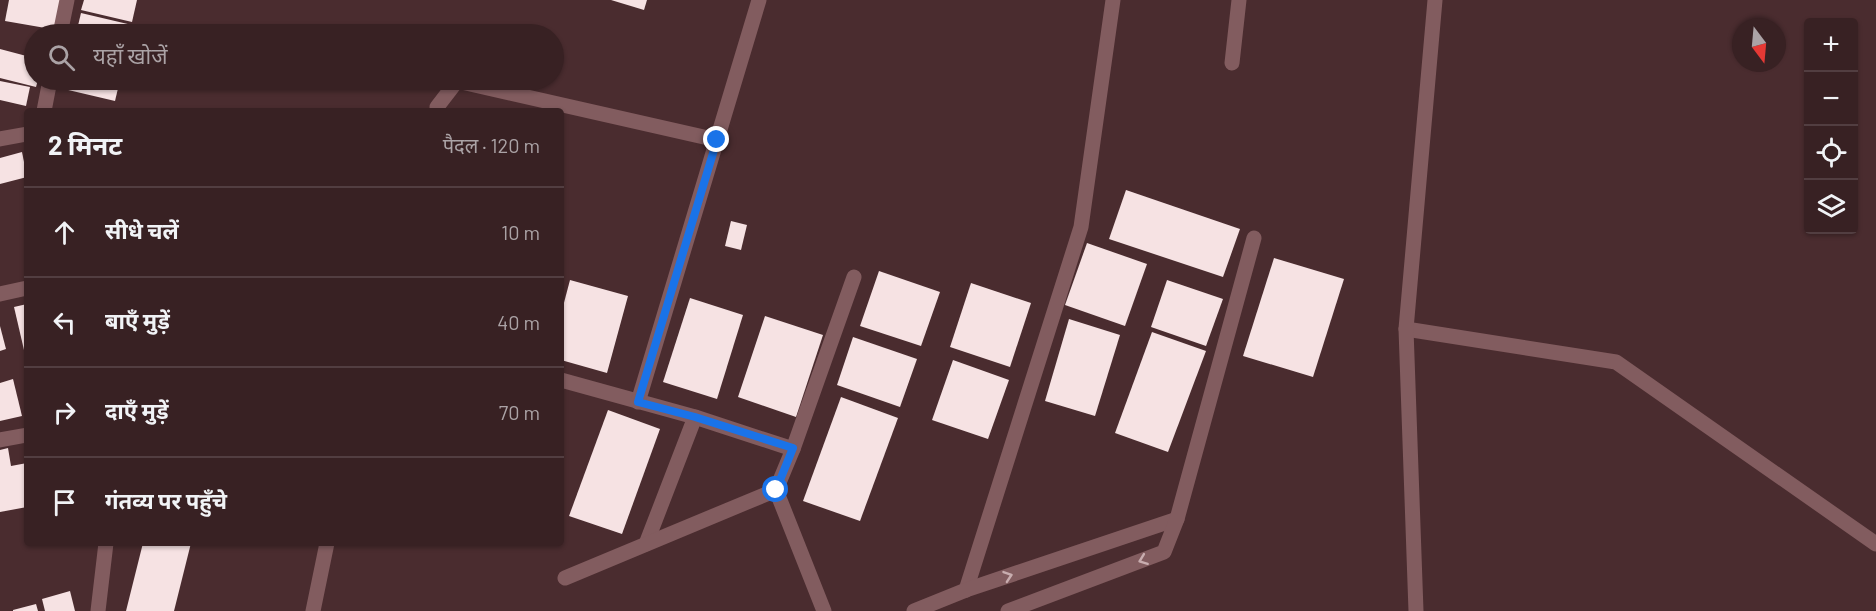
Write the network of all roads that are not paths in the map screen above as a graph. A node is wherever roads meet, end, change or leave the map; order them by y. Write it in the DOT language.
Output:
graph roads {
  1 [pos="67,0"];
  2 [pos="759,0"];
  3 [pos="1113,0"];
  4 [pos="1239,0"];
  5 [pos="1435,0"];
  6 [pos="62,24"];
  7 [pos="1232,63"];
  8 [pos="48,90"];
  9 [pos="450,90"];
  10 [pos="497,90"];
  11 [pos="45,108"];
  12 [pos="437,108"];
  13 [pos="24,135"];
  14 [pos="0,139"];
  15 [pos="717,140"];
  16 [pos="1254,238"];
  17 [pos="854,277"];
  18 [pos="24,289"];
  19 [pos="0,294"];
  20 [pos="1406,328"];
  21 [pos="564,381"];
  22 [pos="638,402"];
  23 [pos="695,417"];
  24 [pos="24,436"];
  25 [pos="0,440"];
  26 [pos="793,448"];
  27 [pos="776,490"];
  28 [pos="1178,519"];
  29 [pos="646,544"];
  30 [pos="1876,544"];
  31 [pos="106,546"];
  32 [pos="326,546"];
  33 [pos="565,578"];
  34 [pos="966,590"];
  35 [pos="1417,610"];
  36 [pos="98,611"];
  37 [pos="313,611"];
  38 [pos="824,611"];
  39 [pos="914,611"];
  40 [pos="1008,611"];
  1 -- 6 [label="street"];
  2 -- 15 [label="street"];
  3 -- 34 [label="street"];
  4 -- 7 [label="street"];
  5 -- 20 [label="street"];
  8 -- 11 [label="street"];
  9 -- 12 [label="street"];
  10 -- 15 [label="street"];
  13 -- 14 [label="street"];
  15 -- 22 [label="street"];
  16 -- 28 [label="street"];
  17 -- 26 [label="street"];
  18 -- 19 [label="street"];
  20 -- 30 [label="street"];
  20 -- 35 [label="street"];
  21 -- 22 [label="street"];
  22 -- 23 [label="street"];
  23 -- 26 [label="street"];
  23 -- 29 [label="street"];
  24 -- 25 [label="street"];
  26 -- 27 [label="street"];
  27 -- 29 [label="street"];
  27 -- 38 [label="street"];
  34 -- 28 [label="street, one-way"];
  28 -- 40 [label="street, one-way"];
  29 -- 33 [label="street"];
  31 -- 36 [label="street"];
  32 -- 37 [label="street"];
  34 -- 39 [label="street"];
}
